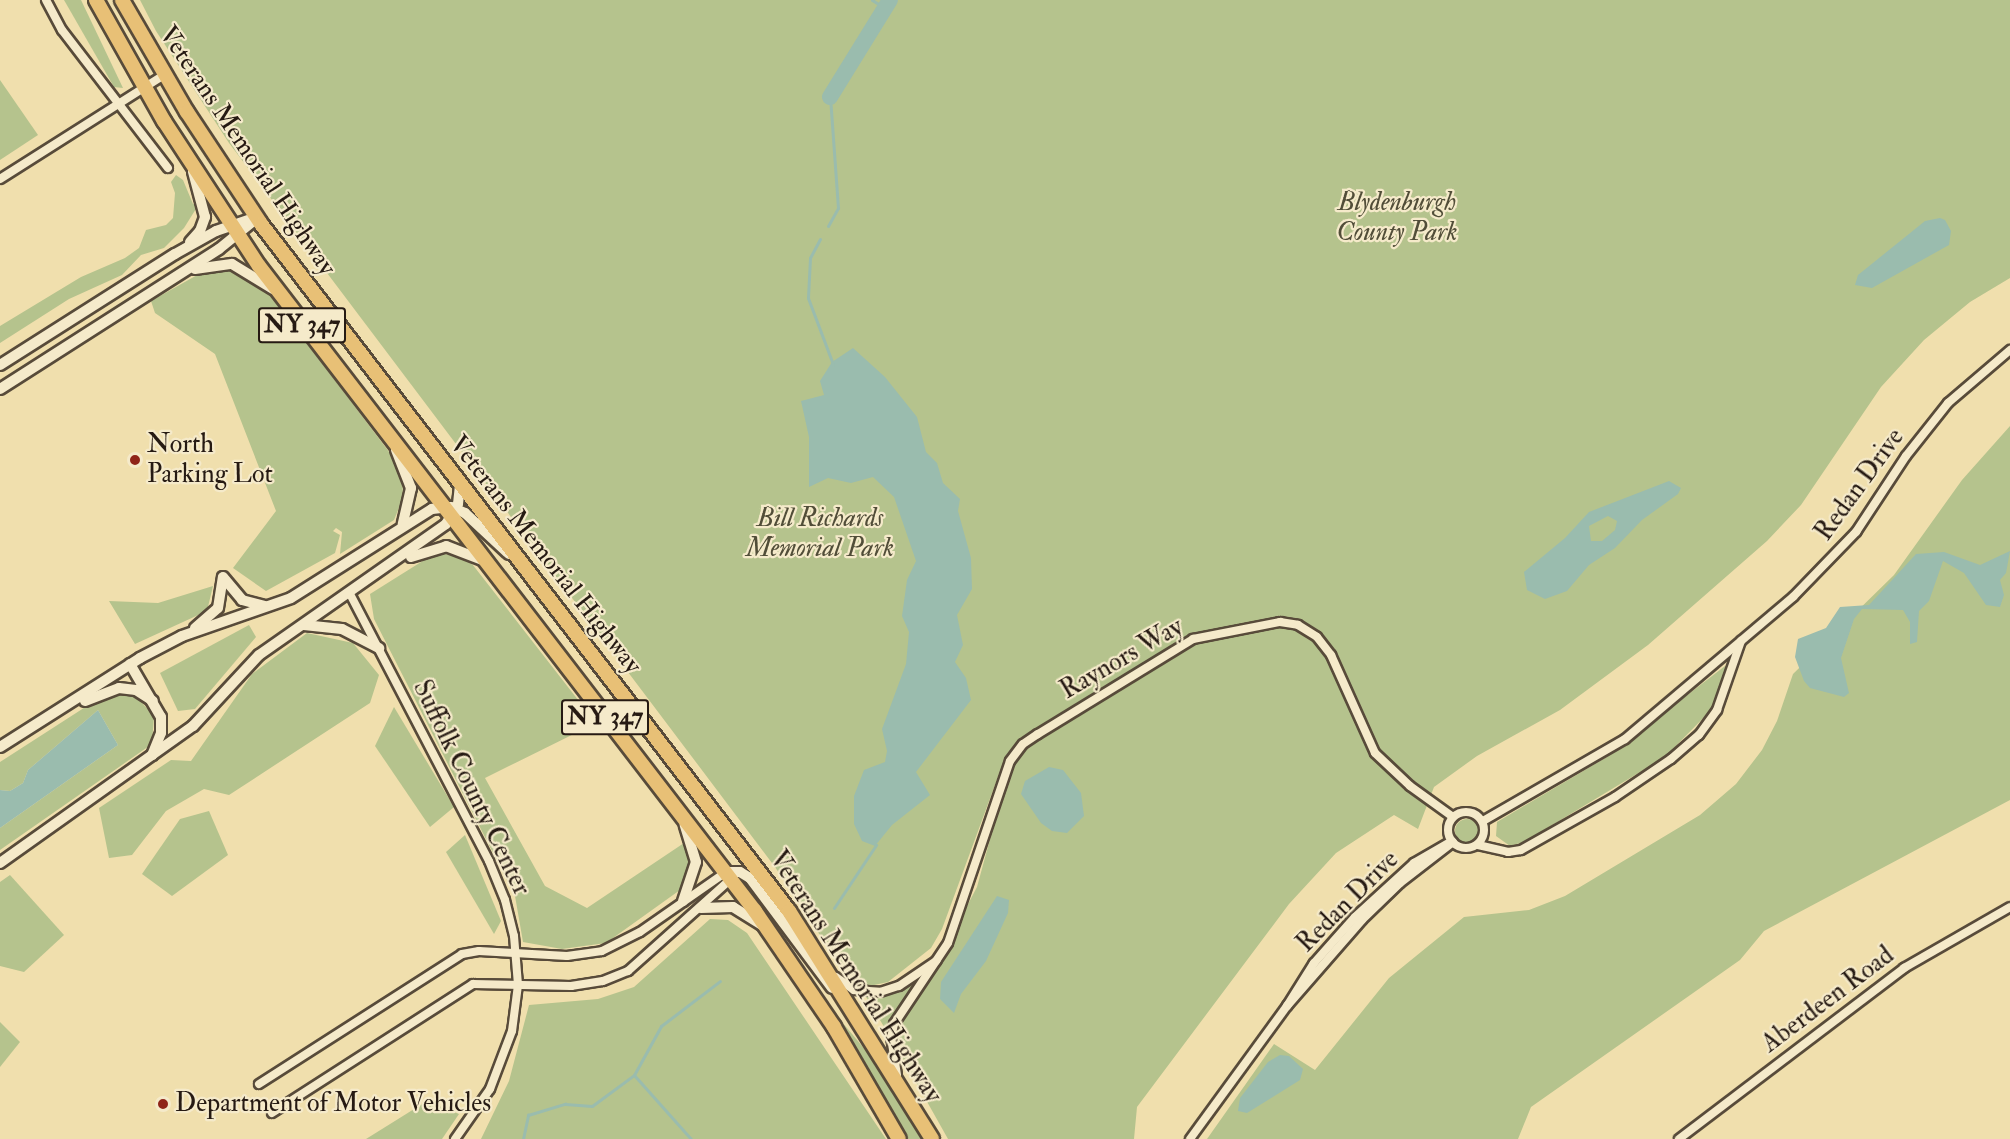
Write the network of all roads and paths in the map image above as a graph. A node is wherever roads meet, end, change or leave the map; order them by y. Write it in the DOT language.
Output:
graph roads {
  1 [pos="46,0"];
  2 [pos="96,0"];
  3 [pos="122,0"];
  4 [pos="164,75"];
  5 [pos="144,87"];
  6 [pos="119,103"];
  7 [pos="190,163"];
  8 [pos="168,168"];
  9 [pos="0,178"];
  10 [pos="257,218"];
  11 [pos="234,230"];
  12 [pos="175,254"];
  13 [pos="186,271"];
  14 [pos="277,292"];
  15 [pos="2010,350"];
  16 [pos="0,365"];
  17 [pos="0,389"];
  18 [pos="394,444"];
  19 [pos="460,485"];
  20 [pos="450,511"];
  21 [pos="403,525"];
  22 [pos="485,561"];
  23 [pos="386,569"];
  24 [pos="528,573"];
  25 [pos="350,594"];
  26 [pos="270,607"];
  27 [pos="304,625"];
  28 [pos="182,636"];
  29 [pos="1741,641"];
  30 [pos="379,648"];
  31 [pos="130,664"];
  32 [pos="153,701"];
  33 [pos="21,734"];
  34 [pos="0,747"];
  35 [pos="153,755"];
  36 [pos="681,814"];
  37 [pos="1453,817"];
  38 [pos="1483,821"];
  39 [pos="736,840"];
  40 [pos="1452,842"];
  41 [pos="1478,845"];
  42 [pos="0,863"];
  43 [pos="731,874"];
  44 [pos="683,901"];
  45 [pos="2010,907"];
  46 [pos="700,908"];
  47 [pos="771,933"];
  48 [pos="516,953"];
  49 [pos="940,958"];
  50 [pos="829,970"];
  51 [pos="518,985"];
  52 [pos="856,1015"];
  53 [pos="898,1083"];
  54 [pos="259,1084"];
  55 [pos="273,1113"];
  56 [pos="455,1139"];
  57 [pos="899,1139"];
  58 [pos="932,1139"];
  59 [pos="1190,1139"];
  60 [pos="1679,1139"];
  1 -- 6 [label="street"];
  2 -- 5 [label="highway, Veterans Memorial Highway / NY 347"];
  3 -- 4 [label="highway, Veterans Memorial Highway / NY 347"];
  4 -- 5 [label="street"];
  4 -- 10 [label="highway, Veterans Memorial Highway / NY 347"];
  5 -- 6 [label="street"];
  5 -- 7 [label="highway, Veterans Memorial Highway / NY 347"];
  6 -- 8 [label="street"];
  6 -- 9 [label="street"];
  7 -- 11 [label="highway, Veterans Memorial Highway / NY 347"];
  7 -- 12 [label="street"];
  10 -- 11 [label="street"];
  10 -- 19 [label="highway, Veterans Memorial Highway / NY 347"];
  11 -- 12 [label="street"];
  11 -- 13 [label="street"];
  11 -- 14 [label="highway, Veterans Memorial Highway / NY 347"];
  12 -- 16 [label="street"];
  13 -- 14 [label="street"];
  13 -- 17 [label="street"];
  14 -- 18 [label="highway, Veterans Memorial Highway / NY 347"];
  15 -- 29 [label="street, Redan Drive"];
  18 -- 20 [label="highway, Veterans Memorial Highway / NY 347"];
  18 -- 21 [label="street"];
  19 -- 20 [label="street"];
  19 -- 24 [label="highway, Veterans Memorial Highway / NY 347"];
  20 -- 21 [label="street"];
  20 -- 22 [label="highway, Veterans Memorial Highway / NY 347"];
  20 -- 23 [label="street"];
  20 -- 24 [label="street"];
  21 -- 26 [label="street"];
  22 -- 23 [label="street"];
  22 -- 36 [label="highway, Veterans Memorial Highway / NY 347"];
  23 -- 25 [label="street"];
  24 -- 39 [label="highway, Veterans Memorial Highway / NY 347"];
  25 -- 27 [label="street"];
  25 -- 30 [label="street, Suffolk County Center"];
  26 -- 28 [label="street"];
  26 -- 28 [label="street"];
  27 -- 30 [label="street"];
  27 -- 35 [label="street"];
  28 -- 31 [label="street"];
  29 -- 38 [label="street, Redan Drive"];
  29 -- 41 [label="street"];
  30 -- 48 [label="street, Suffolk County Center"];
  31 -- 32 [label="street"];
  31 -- 33 [label="street"];
  32 -- 33 [label="street"];
  32 -- 35 [label="street"];
  33 -- 34 [label="street"];
  35 -- 42 [label="street"];
  36 -- 43 [label="highway, Veterans Memorial Highway / NY 347"];
  36 -- 44 [label="street"];
  37 -- 38 [label="street"];
  37 -- 40 [label="street"];
  37 -- 49 [label="street, Raynors Way"];
  38 -- 41 [label="street"];
  39 -- 43 [label="street"];
  39 -- 50 [label="highway, Veterans Memorial Highway / NY 347"];
  40 -- 41 [label="street"];
  40 -- 59 [label="street, Redan Drive"];
  43 -- 44 [label="street"];
  43 -- 46 [label="street"];
  43 -- 47 [label="highway, Veterans Memorial Highway / NY 347"];
  43 -- 52 [label="street"];
  44 -- 48 [label="street"];
  45 -- 60 [label="street, Aberdeen Road"];
  46 -- 47 [label="street"];
  46 -- 51 [label="street"];
  47 -- 57 [label="highway, Veterans Memorial Highway / NY 347"];
  48 -- 51 [label="street, Suffolk County Center"];
  48 -- 54 [label="street"];
  49 -- 50 [label="street"];
  49 -- 53 [label="street, Raynors Way"];
  50 -- 52 [label="highway, Veterans Memorial Highway / NY 347"];
  51 -- 55 [label="street"];
  51 -- 56 [label="street, Suffolk County Center"];
  52 -- 53 [label="highway, Veterans Memorial Highway / NY 347"];
  53 -- 58 [label="highway, Veterans Memorial Highway / NY 347"];
}
